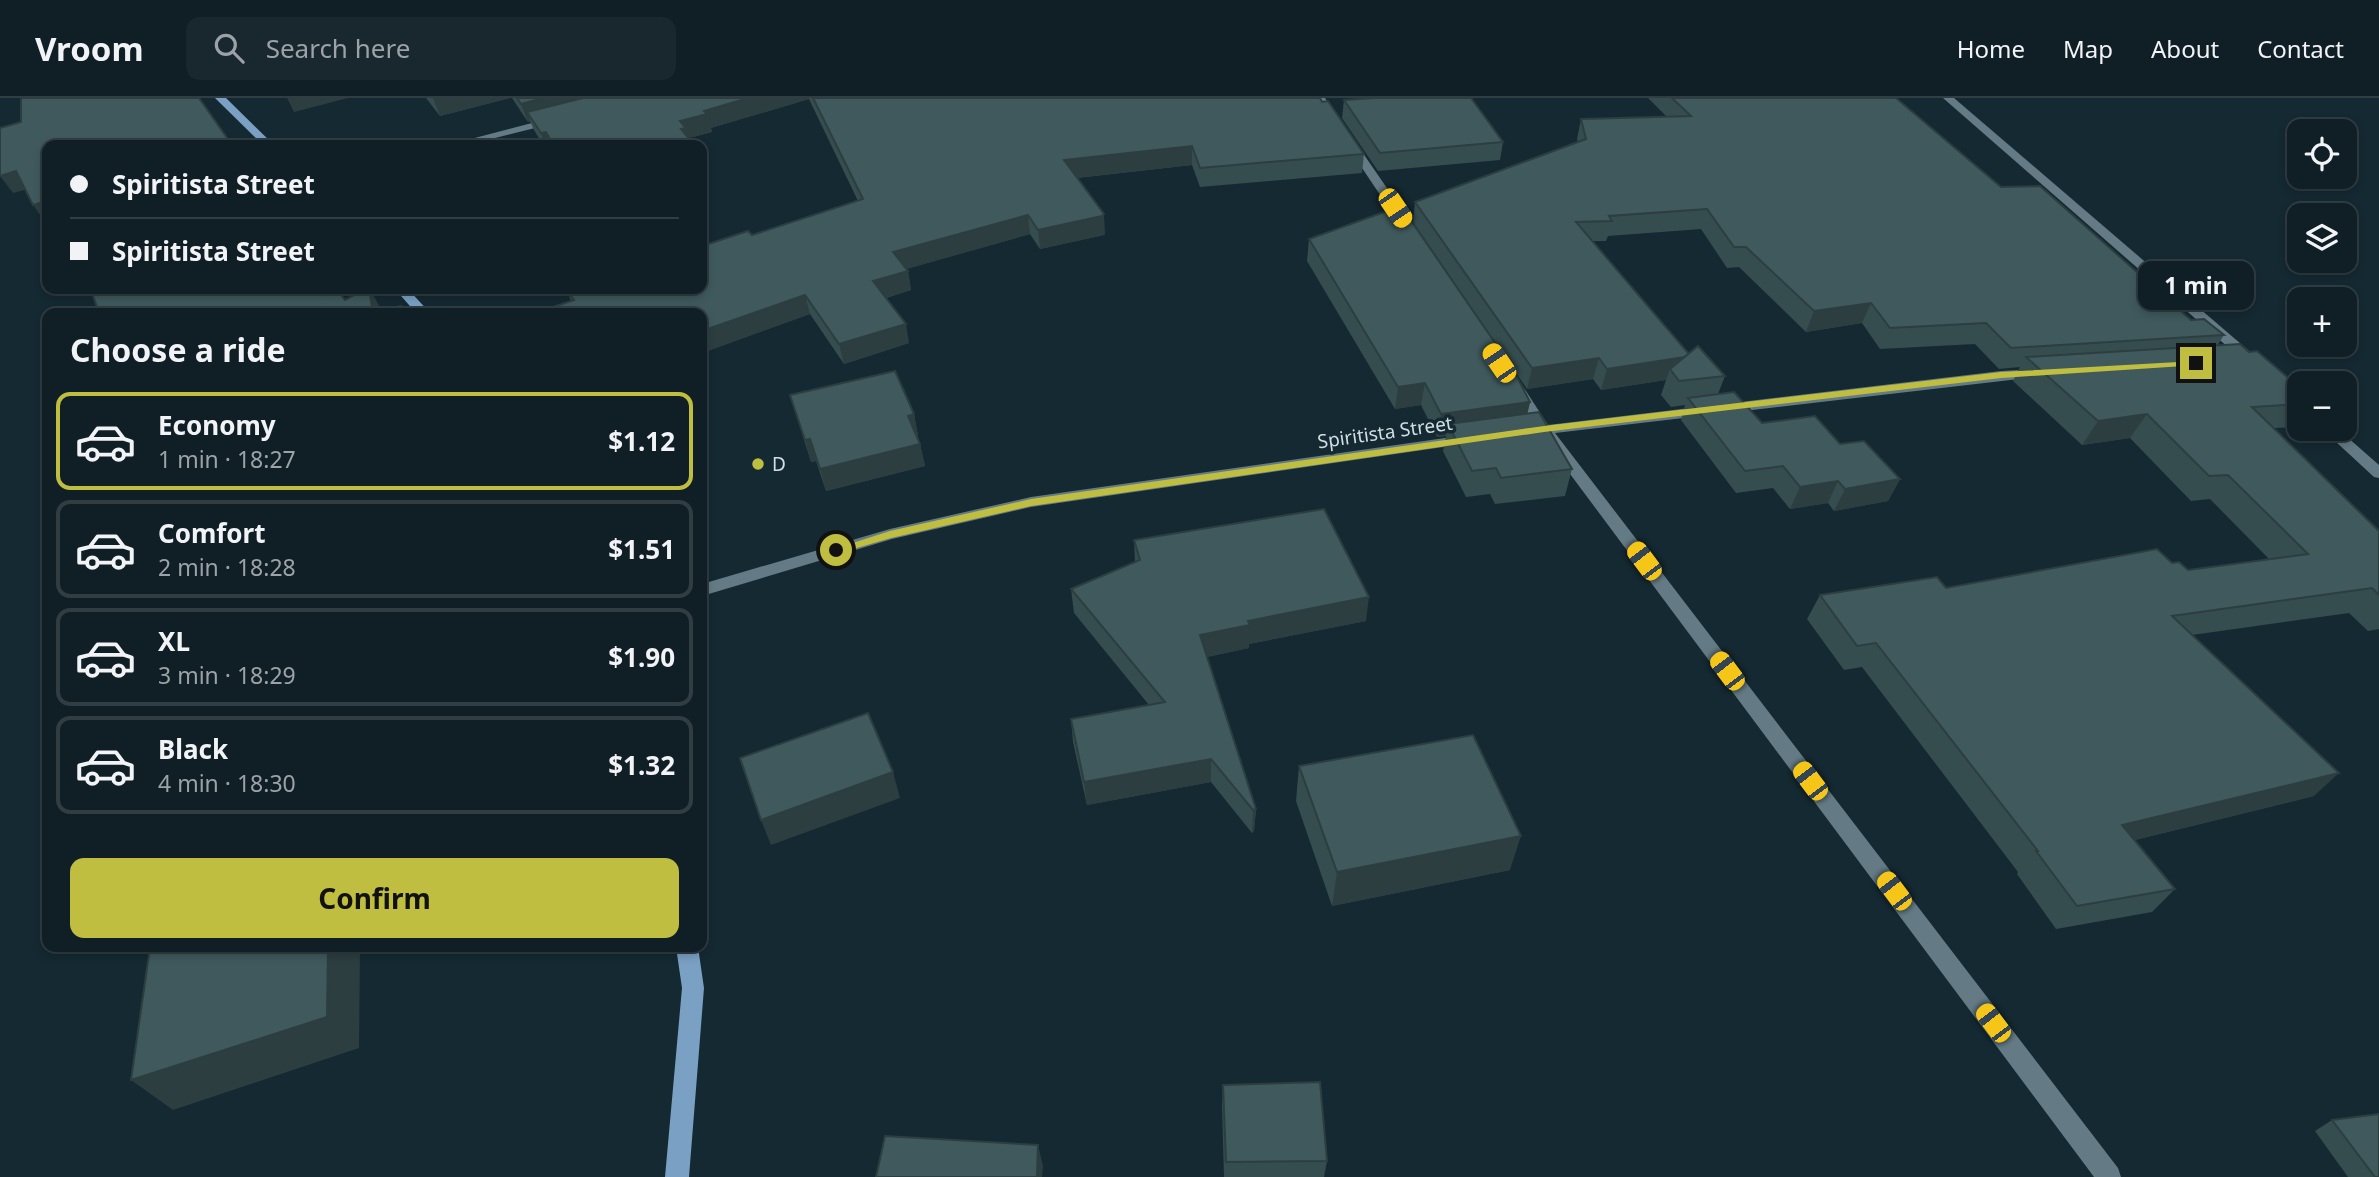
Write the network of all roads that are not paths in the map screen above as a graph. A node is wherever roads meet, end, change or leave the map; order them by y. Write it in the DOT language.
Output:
graph roads {
  1 [pos="220,98"];
  2 [pos="1320,98"];
  3 [pos="1948,98"];
  4 [pos="561,118"];
  5 [pos="264,140"];
  6 [pos="474,140"];
  7 [pos="1420,246"];
  8 [pos="406,294"];
  9 [pos="418,308"];
  10 [pos="2223,362"];
  11 [pos="1506,372"];
  12 [pos="2056,372"];
  13 [pos="1544,429"];
  14 [pos="1504,435"];
  15 [pos="1477,439"];
  16 [pos="2343,441"];
  17 [pos="2379,472"];
  18 [pos="707,589"];
  19 [pos="688,952"];
  20 [pos="677,1177"];
  21 [pos="2109,1177"];
  1 -- 5 [label="main road"];
  2 -- 7 [label="street"];
  3 -- 10 [label="street"];
  4 -- 6 [label="street"];
  8 -- 9 [label="main road"];
  11 -- 13 [label="street"];
  12 -- 13 [label="street"];
  13 -- 14 [label="street"];
  13 -- 21 [label="street"];
  15 -- 18 [label="street, Spiritista Street"];
  16 -- 17 [label="street"];
  19 -- 20 [label="main road"];
}
